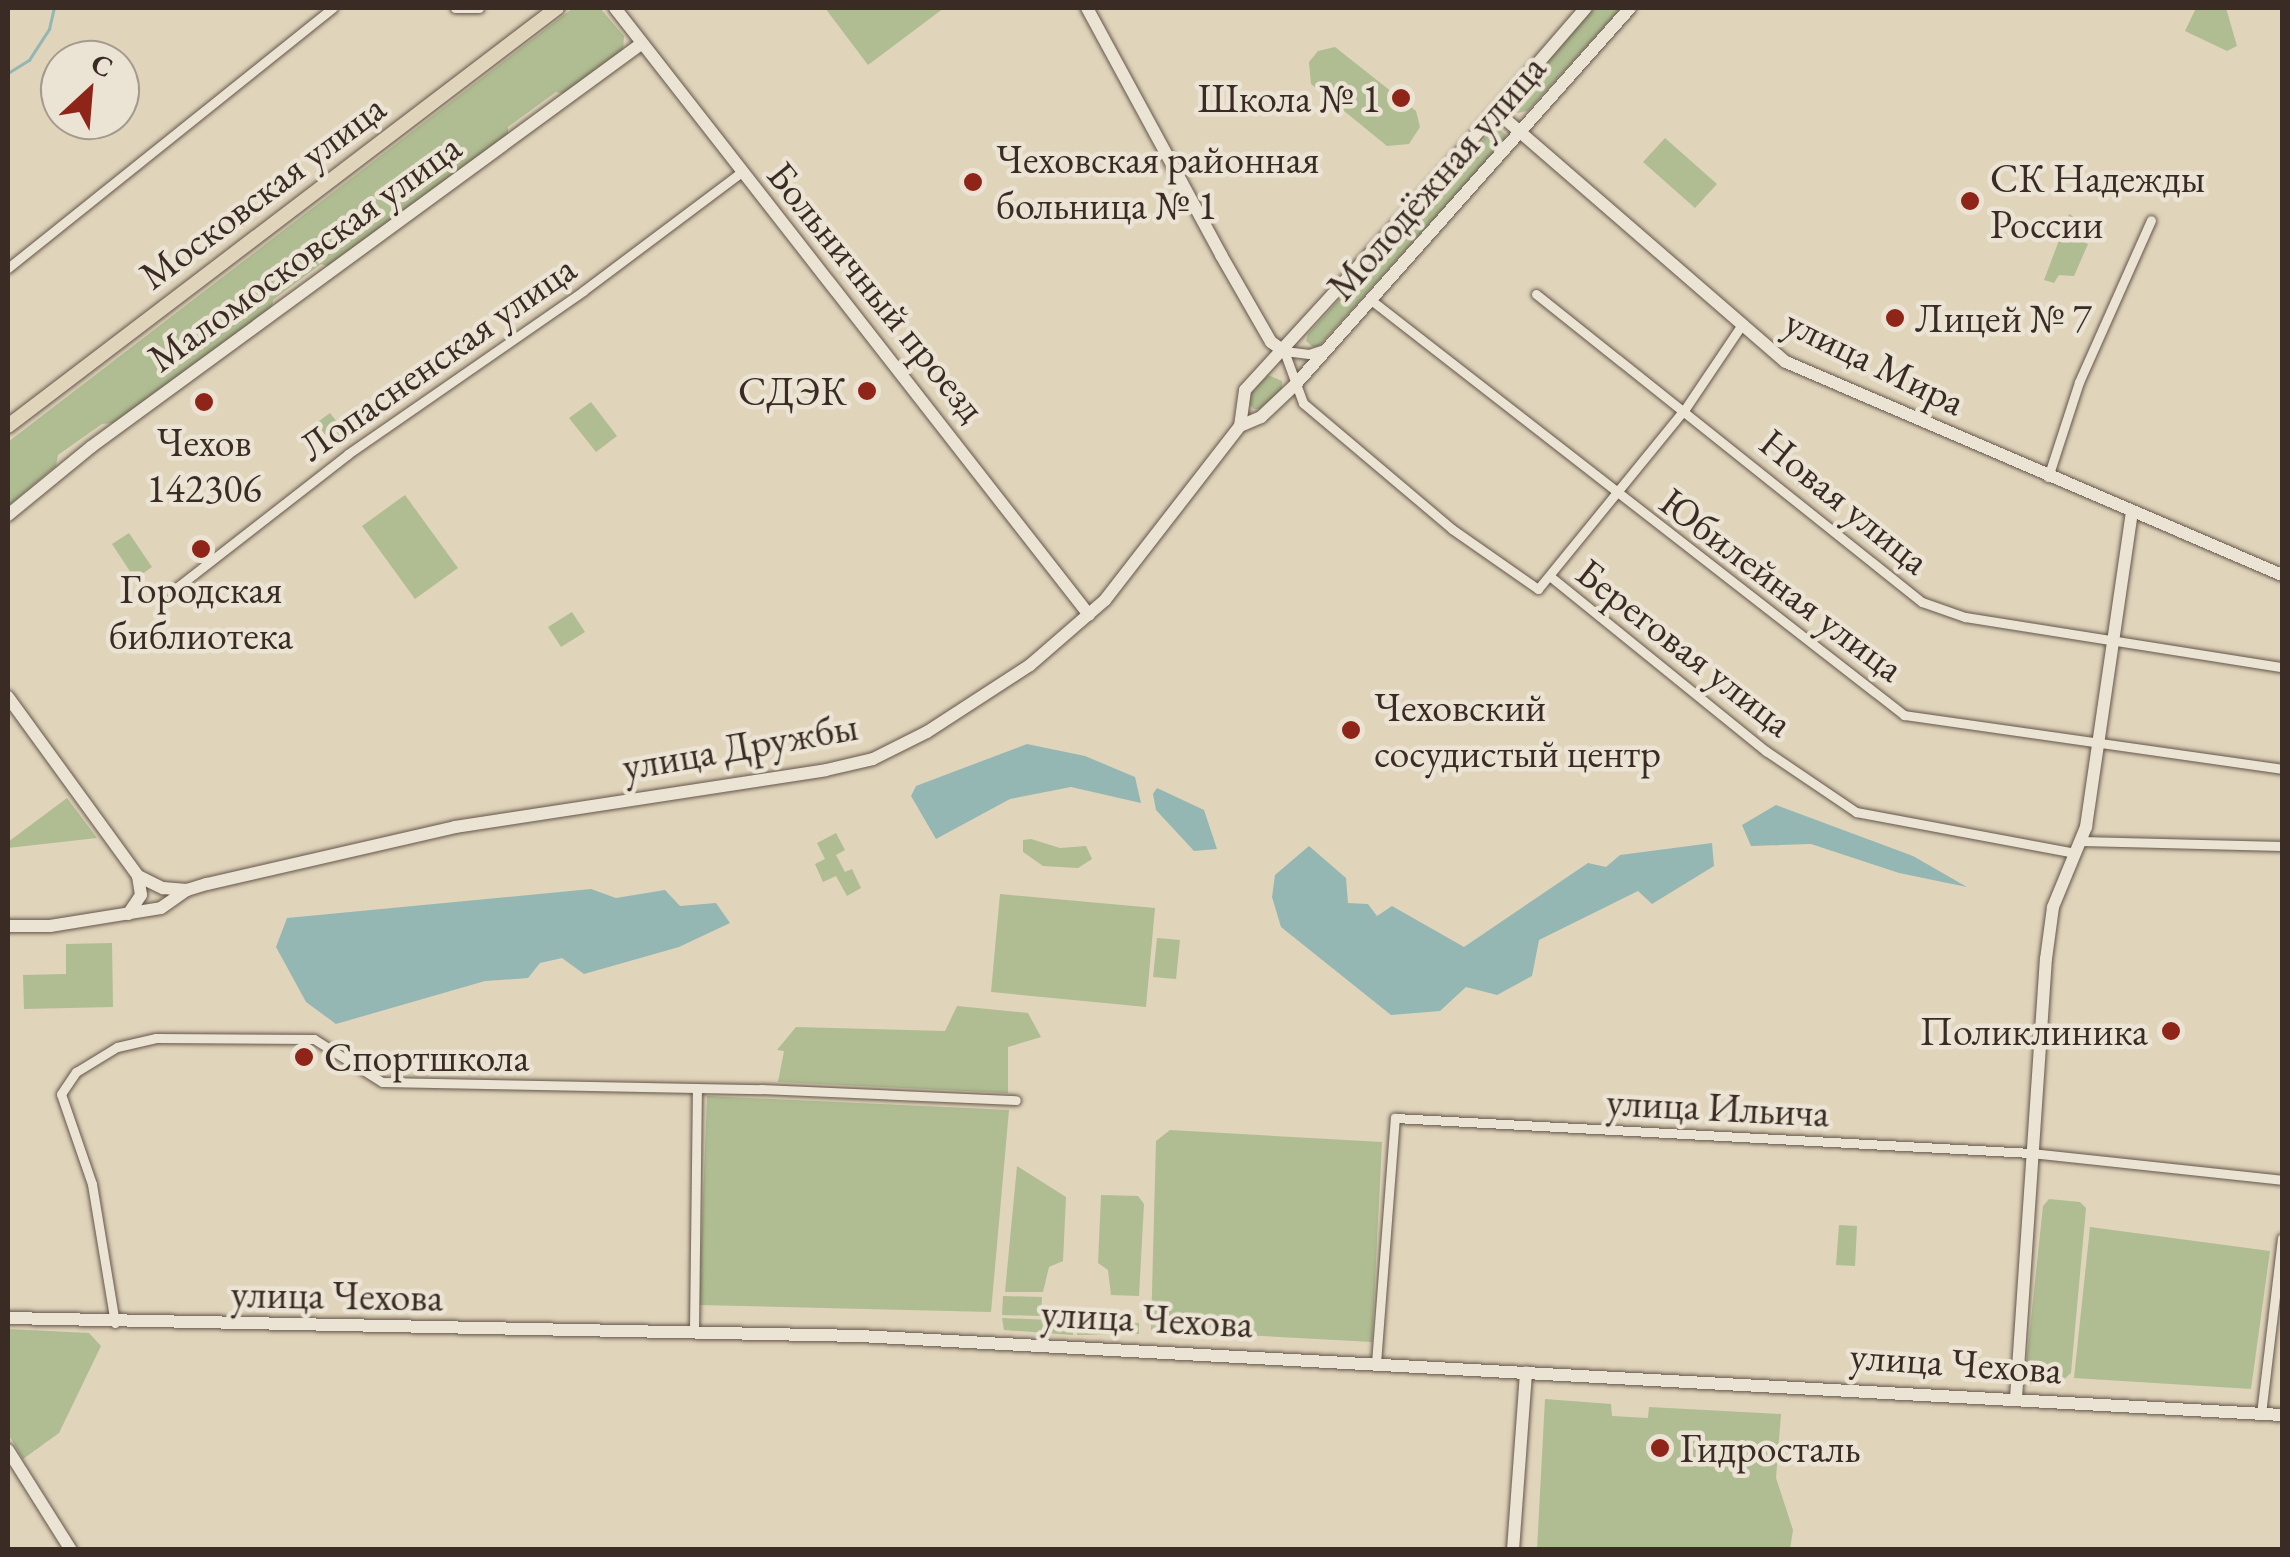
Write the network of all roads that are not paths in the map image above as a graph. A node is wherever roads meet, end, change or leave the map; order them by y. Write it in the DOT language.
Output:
graph roads {
  1 [pos="333,8"];
  2 [pos="455,8"];
  3 [pos="478,8"];
  4 [pos="557,8"];
  5 [pos="614,8"];
  6 [pos="1087,8"];
  7 [pos="1586,8"];
  8 [pos="1630,8"];
  9 [pos="641,44"];
  10 [pos="1497,112"];
  11 [pos="1519,131"];
  12 [pos="740,172"];
  13 [pos="2151,220"];
  14 [pos="8,268"];
  15 [pos="1536,294"];
  16 [pos="1371,300"];
  17 [pos="1741,326"];
  18 [pos="1303,330"];
  19 [pos="1325,348"];
  20 [pos="1284,351"];
  21 [pos="1296,385"];
  22 [pos="1685,409"];
  23 [pos="8,426"];
  24 [pos="1240,426"];
  25 [pos="2048,477"];
  26 [pos="1617,494"];
  27 [pos="8,514"];
  28 [pos="2132,514"];
  29 [pos="1552,576"];
  30 [pos="2282,576"];
  31 [pos="171,592"];
  32 [pos="1089,615"];
  33 [pos="2112,641"];
  34 [pos="2282,667"];
  35 [pos="8,697"];
  36 [pos="2098,745"];
  37 [pos="2282,769"];
  38 [pos="2282,846"];
  39 [pos="2078,847"];
  40 [pos="138,876"];
  41 [pos="187,890"];
  42 [pos="128,914"];
  43 [pos="8,926"];
  44 [pos="697,1088"];
  45 [pos="1016,1100"];
  46 [pos="2030,1153"];
  47 [pos="2282,1180"];
  48 [pos="2282,1238"];
  49 [pos="8,1318"];
  50 [pos="115,1323"];
  51 [pos="694,1330"];
  52 [pos="1376,1363"];
  53 [pos="1526,1372"];
  54 [pos="2016,1398"];
  55 [pos="2261,1414"];
  56 [pos="2282,1415"];
  57 [pos="8,1450"];
  58 [pos="70,1550"];
  59 [pos="1513,1550"];
  1 -- 14 [label="street"];
  2 -- 3 [label="street"];
  4 -- 23 [label="main road, Московская улица"];
  5 -- 9 [label="street, Больничный проезд"];
  6 -- 20 [label="street"];
  7 -- 10 [label="street, Молодёжная улица"];
  8 -- 11 [label="street, Молодёжная улица"];
  9 -- 12 [label="street, Больничный проезд"];
  9 -- 27 [label="street, Маломосковская улица"];
  10 -- 11 [label="street, улица Мира"];
  10 -- 18 [label="street, Молодёжная улица"];
  11 -- 16 [label="street, Молодёжная улица"];
  11 -- 17 [label="street, улица Мира"];
  12 -- 31 [label="street, Лопасненская улица"];
  12 -- 32 [label="street, Больничный проезд"];
  13 -- 25 [label="street"];
  15 -- 22 [label="street, Новая улица"];
  16 -- 19 [label="street, Молодёжная улица"];
  16 -- 26 [label="street, Юбилейная улица"];
  17 -- 22 [label="street"];
  17 -- 25 [label="street, улица Мира"];
  18 -- 19 [label="street, Молодёжная улица"];
  18 -- 20 [label="street, Молодёжная улица"];
  19 -- 20 [label="street, Молодёжная улица"];
  19 -- 21 [label="street, Молодёжная улица"];
  20 -- 21 [label="street, Береговая улица"];
  20 -- 24 [label="street, улица Дружбы"];
  21 -- 24 [label="street, улица Дружбы"];
  21 -- 29 [label="street, Береговая улица"];
  22 -- 26 [label="street"];
  22 -- 33 [label="street, Новая улица"];
  24 -- 32 [label="street, улица Дружбы"];
  25 -- 28 [label="street, улица Мира"];
  26 -- 29 [label="street"];
  26 -- 36 [label="street, Юбилейная улица"];
  28 -- 30 [label="street, улица Мира"];
  28 -- 33 [label="street"];
  29 -- 39 [label="street, Береговая улица"];
  32 -- 41 [label="street, улица Дружбы"];
  33 -- 34 [label="street, Новая улица"];
  33 -- 36 [label="street"];
  35 -- 40 [label="street"];
  36 -- 37 [label="street, Юбилейная улица"];
  36 -- 39 [label="street"];
  38 -- 39 [label="street, Береговая улица"];
  39 -- 46 [label="street"];
  40 -- 41 [label="street, улица Дружбы"];
  40 -- 42 [label="street"];
  41 -- 42 [label="street, улица Дружбы"];
  42 -- 43 [label="street, улица Дружбы"];
  44 -- 45 [label="street"];
  44 -- 50 [label="street"];
  44 -- 51 [label="street"];
  46 -- 47 [label="street, улица Ильича"];
  46 -- 52 [label="street, улица Ильича"];
  46 -- 54 [label="street"];
  48 -- 55 [label="street"];
  49 -- 50 [label="street, улица Чехова"];
  50 -- 51 [label="street, улица Чехова"];
  51 -- 52 [label="street, улица Чехова"];
  52 -- 53 [label="street, улица Чехова"];
  53 -- 54 [label="street, улица Чехова"];
  53 -- 59 [label="street"];
  54 -- 55 [label="street, улица Чехова"];
  55 -- 56 [label="street, улица Чехова"];
  57 -- 58 [label="street"];
}
